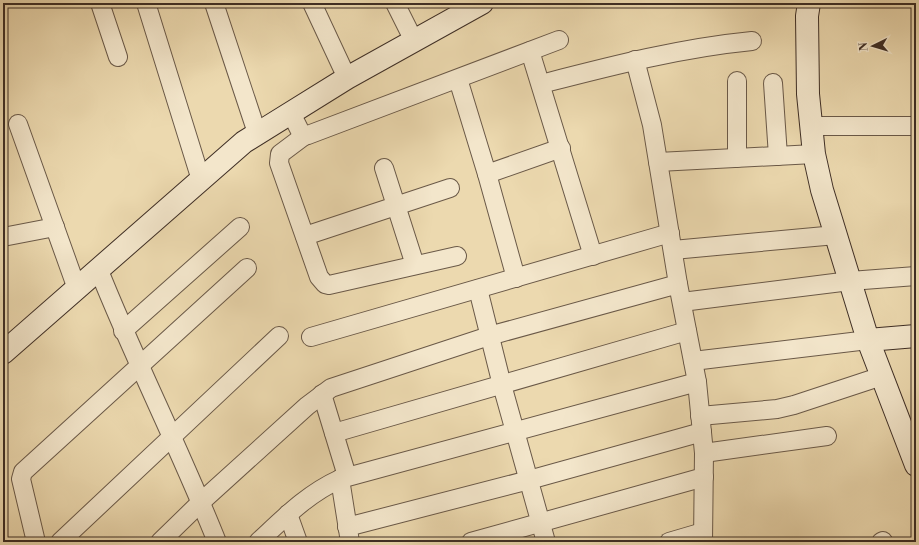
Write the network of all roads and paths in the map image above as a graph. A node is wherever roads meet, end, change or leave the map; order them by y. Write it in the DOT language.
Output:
graph roads {
  1 [pos="100,3"];
  2 [pos="146,3"];
  3 [pos="214,3"];
  4 [pos="312,3"];
  5 [pos="395,3"];
  6 [pos="809,3"];
  7 [pos="477,4"];
  8 [pos="559,40"];
  9 [pos="414,41"];
  10 [pos="752,41"];
  11 [pos="530,51"];
  12 [pos="118,56"];
  13 [pos="635,60"];
  14 [pos="347,78"];
  15 [pos="458,79"];
  16 [pos="737,81"];
  17 [pos="773,83"];
  18 [pos="541,84"];
  19 [pos="291,113"];
  20 [pos="18,124"];
  21 [pos="812,126"];
  22 [pos="916,126"];
  23 [pos="257,133"];
  24 [pos="304,136"];
  25 [pos="560,148"];
  26 [pos="814,154"];
  27 [pos="778,156"];
  28 [pos="737,158"];
  29 [pos="658,162"];
  30 [pos="384,168"];
  31 [pos="487,174"];
  32 [pos="201,180"];
  33 [pos="450,188"];
  34 [pos="396,206"];
  35 [pos="55,227"];
  36 [pos="240,227"];
  37 [pos="836,235"];
  38 [pos="305,236"];
  39 [pos="3,237"];
  40 [pos="671,242"];
  41 [pos="457,256"];
  42 [pos="593,256"];
  43 [pos="415,265"];
  44 [pos="98,268"];
  45 [pos="247,268"];
  46 [pos="916,276"];
  47 [pos="516,278"];
  48 [pos="850,281"];
  49 [pos="678,284"];
  50 [pos="76,289"];
  51 [pos="478,289"];
  52 [pos="682,302"];
  53 [pos="688,330"];
  54 [pos="123,331"];
  55 [pos="279,336"];
  56 [pos="488,336"];
  57 [pos="916,336"];
  58 [pos="311,337"];
  59 [pos="868,340"];
  60 [pos="3,353"];
  61 [pos="693,361"];
  62 [pos="139,366"];
  63 [pos="882,376"];
  64 [pos="697,382"];
  65 [pos="502,385"];
  66 [pos="322,394"];
  67 [pos="701,424"];
  68 [pos="515,431"];
  69 [pos="334,433"];
  70 [pos="172,435"];
  71 [pos="827,436"];
  72 [pos="704,453"];
  73 [pos="916,465"];
  74 [pos="343,478"];
  75 [pos="704,478"];
  76 [pos="529,480"];
  77 [pos="201,502"];
  78 [pos="288,514"];
  79 [pos="541,522"];
  80 [pos="348,534"];
  81 [pos="703,537"];
  82 [pos="36,542"];
  83 [pos="60,542"];
  84 [pos="160,542"];
  85 [pos="218,542"];
  86 [pos="258,542"];
  87 [pos="298,542"];
  88 [pos="471,542"];
  89 [pos="546,542"];
  90 [pos="669,542"];
  1 -- 12 [label="street"];
  2 -- 32 [label="street"];
  3 -- 23 [label="street"];
  4 -- 14 [label="street"];
  5 -- 9 [label="street"];
  6 -- 21 [label="street"];
  7 -- 9 [label="street"];
  8 -- 11 [label="street"];
  9 -- 14 [label="street"];
  10 -- 13 [label="street"];
  11 -- 15 [label="street"];
  11 -- 18 [label="street"];
  13 -- 18 [label="street"];
  13 -- 29 [label="street"];
  14 -- 19 [label="street"];
  15 -- 24 [label="street"];
  15 -- 31 [label="street"];
  16 -- 28 [label="street"];
  17 -- 27 [label="street"];
  18 -- 25 [label="street"];
  19 -- 23 [label="street"];
  19 -- 24 [label="street"];
  20 -- 35 [label="street"];
  21 -- 22 [label="street"];
  21 -- 26 [label="street"];
  23 -- 32 [label="street"];
  24 -- 38 [label="street"];
  25 -- 31 [label="street"];
  25 -- 42 [label="street"];
  26 -- 27 [label="street"];
  26 -- 37 [label="street"];
  27 -- 28 [label="street"];
  28 -- 29 [label="street"];
  29 -- 40 [label="street"];
  30 -- 34 [label="street"];
  31 -- 47 [label="street"];
  32 -- 44 [label="street"];
  33 -- 34 [label="street"];
  34 -- 38 [label="street"];
  34 -- 43 [label="street"];
  35 -- 39 [label="street"];
  35 -- 50 [label="street"];
  36 -- 54 [label="street"];
  37 -- 40 [label="street"];
  37 -- 48 [label="street"];
  38 -- 43 [label="street"];
  40 -- 42 [label="street"];
  40 -- 49 [label="street"];
  41 -- 43 [label="street"];
  42 -- 47 [label="street"];
  44 -- 50 [label="street"];
  44 -- 54 [label="street"];
  45 -- 62 [label="street"];
  46 -- 48 [label="street"];
  47 -- 51 [label="street"];
  48 -- 52 [label="street"];
  48 -- 59 [label="street"];
  49 -- 52 [label="street"];
  49 -- 56 [label="street"];
  50 -- 60 [label="street"];
  51 -- 56 [label="street"];
  51 -- 58 [label="street"];
  52 -- 53 [label="street"];
  53 -- 61 [label="street"];
  53 -- 65 [label="street"];
  54 -- 62 [label="street"];
  55 -- 70 [label="street"];
  56 -- 65 [label="street"];
  56 -- 66 [label="street"];
  57 -- 59 [label="street"];
  59 -- 61 [label="street"];
  59 -- 63 [label="street"];
  61 -- 64 [label="street"];
  62 -- 70 [label="street"];
  62 -- 82 [label="street"];
  63 -- 67 [label="street"];
  63 -- 73 [label="street"];
  64 -- 67 [label="street"];
  64 -- 68 [label="street"];
  65 -- 68 [label="street"];
  65 -- 69 [label="street"];
  66 -- 69 [label="street"];
  66 -- 77 [label="street"];
  67 -- 72 [label="street"];
  67 -- 76 [label="street"];
  68 -- 74 [label="street"];
  68 -- 76 [label="street"];
  69 -- 74 [label="street"];
  70 -- 77 [label="street"];
  70 -- 83 [label="street"];
  71 -- 72 [label="street"];
  72 -- 75 [label="street"];
  74 -- 78 [label="street"];
  74 -- 80 [label="street"];
  75 -- 79 [label="street"];
  75 -- 81 [label="street"];
  76 -- 79 [label="street"];
  76 -- 80 [label="street"];
  77 -- 84 [label="street"];
  77 -- 85 [label="street"];
  78 -- 86 [label="street"];
  78 -- 87 [label="street"];
  79 -- 88 [label="street"];
  79 -- 89 [label="street"];
  81 -- 90 [label="street"];
}
